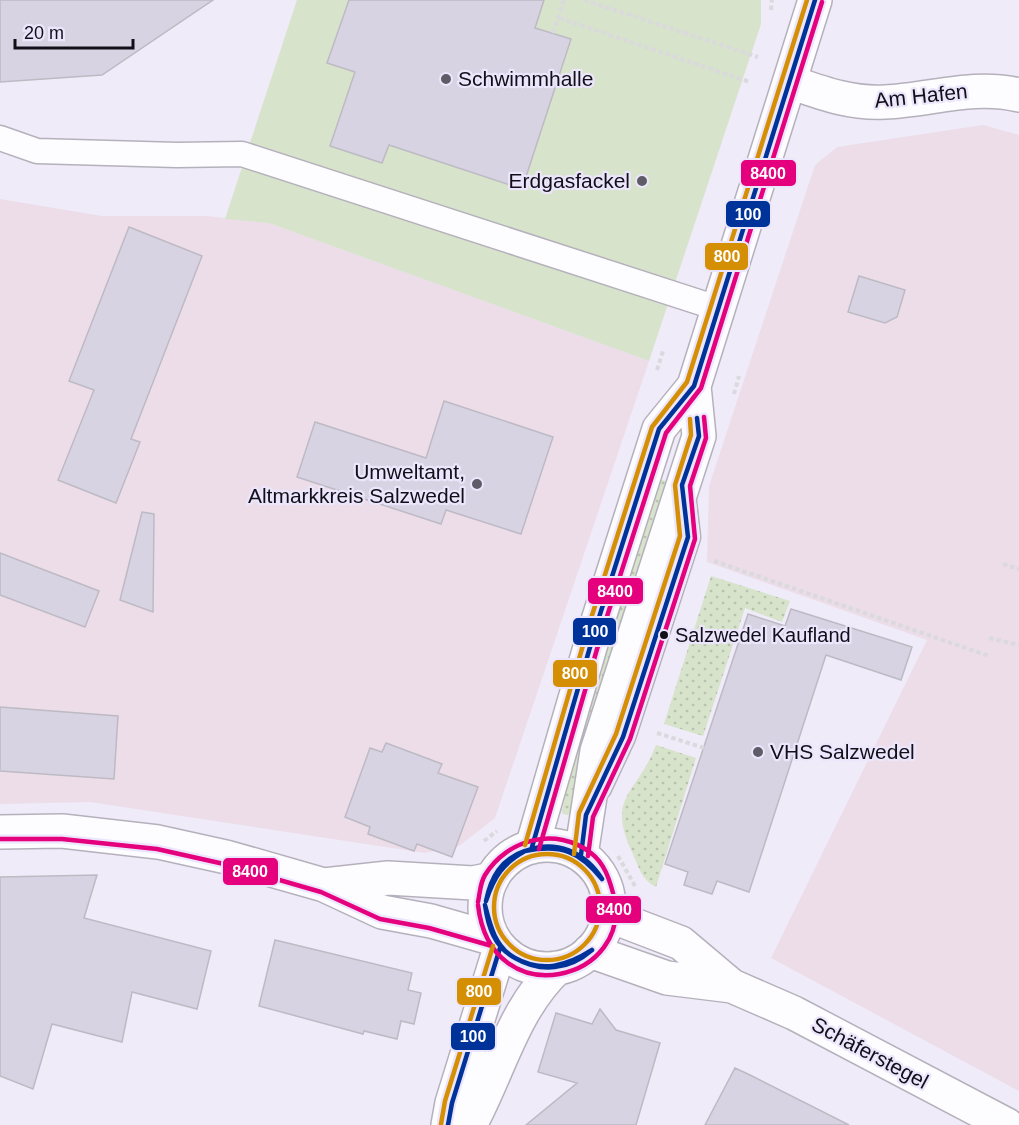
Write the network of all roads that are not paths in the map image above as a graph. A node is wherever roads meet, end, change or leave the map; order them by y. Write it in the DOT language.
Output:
graph roads {
  1 [pos="805,0"];
  2 [pos="815,0"];
  3 [pos="802,41"];
  4 [pos="790,82"];
  5 [pos="1019,95"];
  6 [pos="0,138"];
  7 [pos="717,308"];
  8 [pos="694,386"];
  9 [pos="0,832"];
  10 [pos="532,847"];
  11 [pos="581,855"];
  12 [pos="492,879"];
  13 [pos="324,885"];
  14 [pos="608,915"];
  15 [pos="497,944"];
  16 [pos="591,951"];
  17 [pos="557,968"];
  18 [pos="732,986"];
  19 [pos="448,1125"];
  20 [pos="470,1125"];
  21 [pos="1007,1125"];
  1 -- 3 [label="lane"];
  2 -- 3 [label="main road"];
  3 -- 4 [label="main road"];
  4 -- 5 [label="main road, Am Hafen"];
  4 -- 7 [label="main road"];
  6 -- 7 [label="lane"];
  7 -- 8 [label="main road"];
  8 -- 10 [label="main road"];
  8 -- 11 [label="main road"];
  9 -- 13 [label="main road"];
  10 -- 11 [label="main road"];
  10 -- 12 [label="main road"];
  11 -- 14 [label="main road"];
  12 -- 13 [label="main road"];
  12 -- 15 [label="main road"];
  13 -- 15 [label="main road"];
  14 -- 16 [label="main road"];
  14 -- 18 [label="main road, Schäferstegel"];
  15 -- 17 [label="main road"];
  15 -- 19 [label="main road"];
  16 -- 17 [label="main road"];
  16 -- 18 [label="main road, Schäferstegel"];
  17 -- 20 [label="main road"];
  18 -- 21 [label="main road, Schäferstegel"];
}
